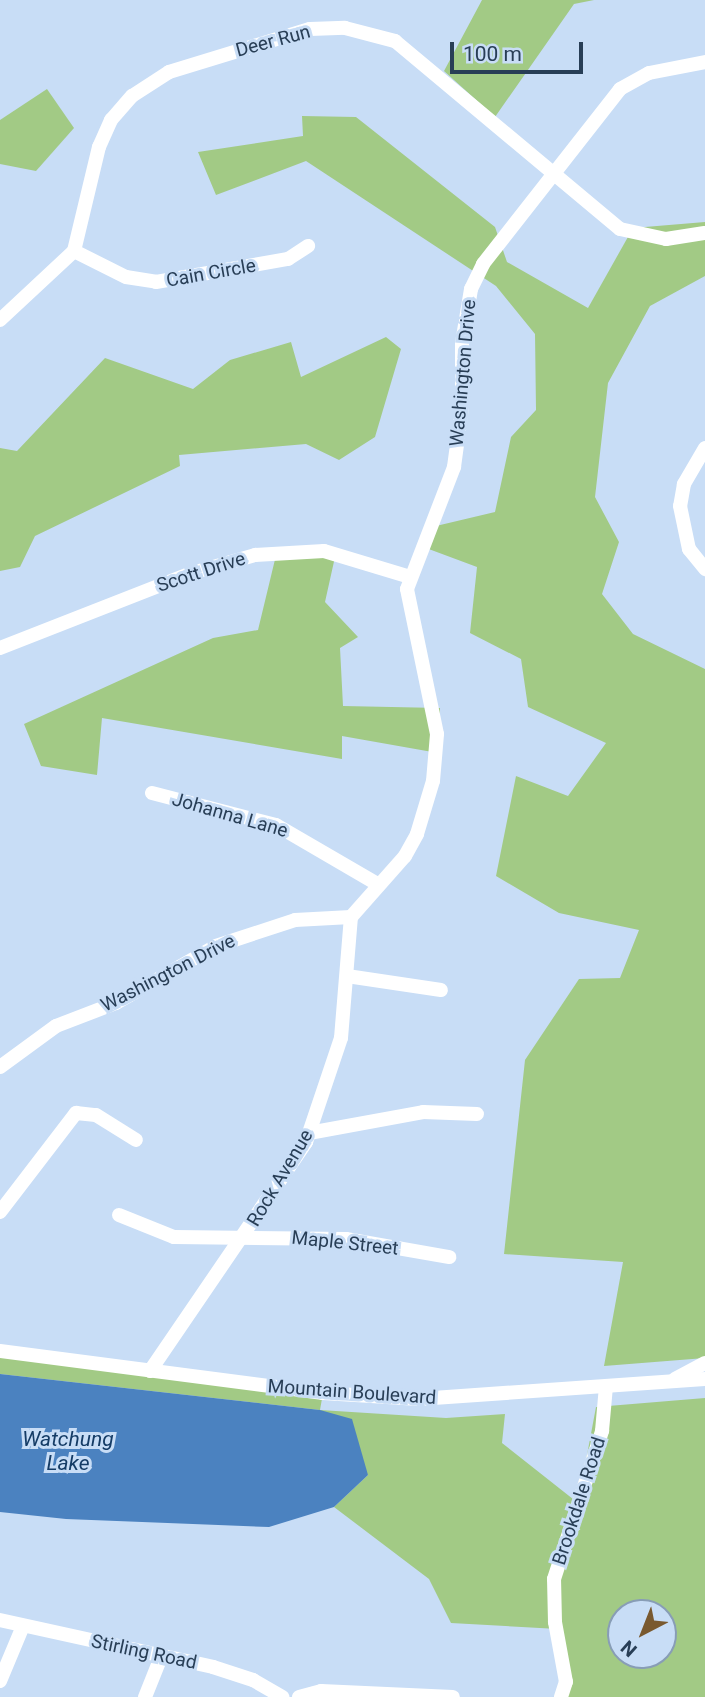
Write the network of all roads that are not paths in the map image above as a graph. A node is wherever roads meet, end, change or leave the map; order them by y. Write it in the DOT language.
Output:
graph roads {
  1 [pos="705,62"];
  2 [pos="552,176"];
  3 [pos="705,233"];
  4 [pos="308,246"];
  5 [pos="74,251"];
  6 [pos="0,320"];
  7 [pos="705,448"];
  8 [pos="705,569"];
  9 [pos="410,577"];
  10 [pos="0,648"];
  11 [pos="152,793"];
  12 [pos="379,885"];
  13 [pos="351,917"];
  14 [pos="348,976"];
  15 [pos="441,990"];
  16 [pos="0,1067"];
  17 [pos="477,1114"];
  18 [pos="309,1133"];
  19 [pos="136,1140"];
  20 [pos="0,1212"];
  21 [pos="119,1215"];
  22 [pos="244,1235"];
  23 [pos="449,1257"];
  24 [pos="0,1351"];
  25 [pos="705,1363"];
  26 [pos="150,1371"];
  27 [pos="705,1380"];
  28 [pos="670,1382"];
  29 [pos="606,1386"];
  30 [pos="0,1620"];
  31 [pos="23,1626"];
  32 [pos="162,1657"];
  33 [pos="0,1681"];
  34 [pos="145,1697"];
  35 [pos="283,1697"];
  36 [pos="299,1697"];
  37 [pos="453,1697"];
  38 [pos="561,1697"];
  1 -- 2 [label="street, Washington Drive"];
  2 -- 3 [label="street, Deer Run"];
  2 -- 5 [label="street, Deer Run"];
  2 -- 9 [label="street, Washington Drive"];
  4 -- 5 [label="street, Cain Circle"];
  5 -- 6 [label="street"];
  7 -- 8 [label="street"];
  9 -- 10 [label="street, Scott Drive"];
  9 -- 12 [label="street, Washington Drive"];
  11 -- 12 [label="street, Johanna Lane"];
  12 -- 13 [label="street, Washington Drive"];
  13 -- 14 [label="street, Rock Avenue"];
  13 -- 16 [label="street, Washington Drive"];
  14 -- 15 [label="street"];
  14 -- 18 [label="street, Rock Avenue"];
  17 -- 18 [label="street"];
  18 -- 22 [label="street, Rock Avenue"];
  19 -- 20 [label="street"];
  21 -- 22 [label="street, Maple Street"];
  22 -- 23 [label="street, Maple Street"];
  22 -- 26 [label="street, Rock Avenue"];
  24 -- 26 [label="street, Mountain Boulevard"];
  25 -- 28 [label="street"];
  26 -- 29 [label="street, Mountain Boulevard"];
  27 -- 28 [label="street, Mountain Boulevard"];
  28 -- 29 [label="street, Mountain Boulevard"];
  29 -- 38 [label="street, Brookdale Road"];
  30 -- 31 [label="street, Stirling Road"];
  31 -- 32 [label="street, Stirling Road"];
  31 -- 33 [label="street"];
  32 -- 34 [label="street"];
  32 -- 35 [label="street, Stirling Road"];
  36 -- 37 [label="street"];
}
